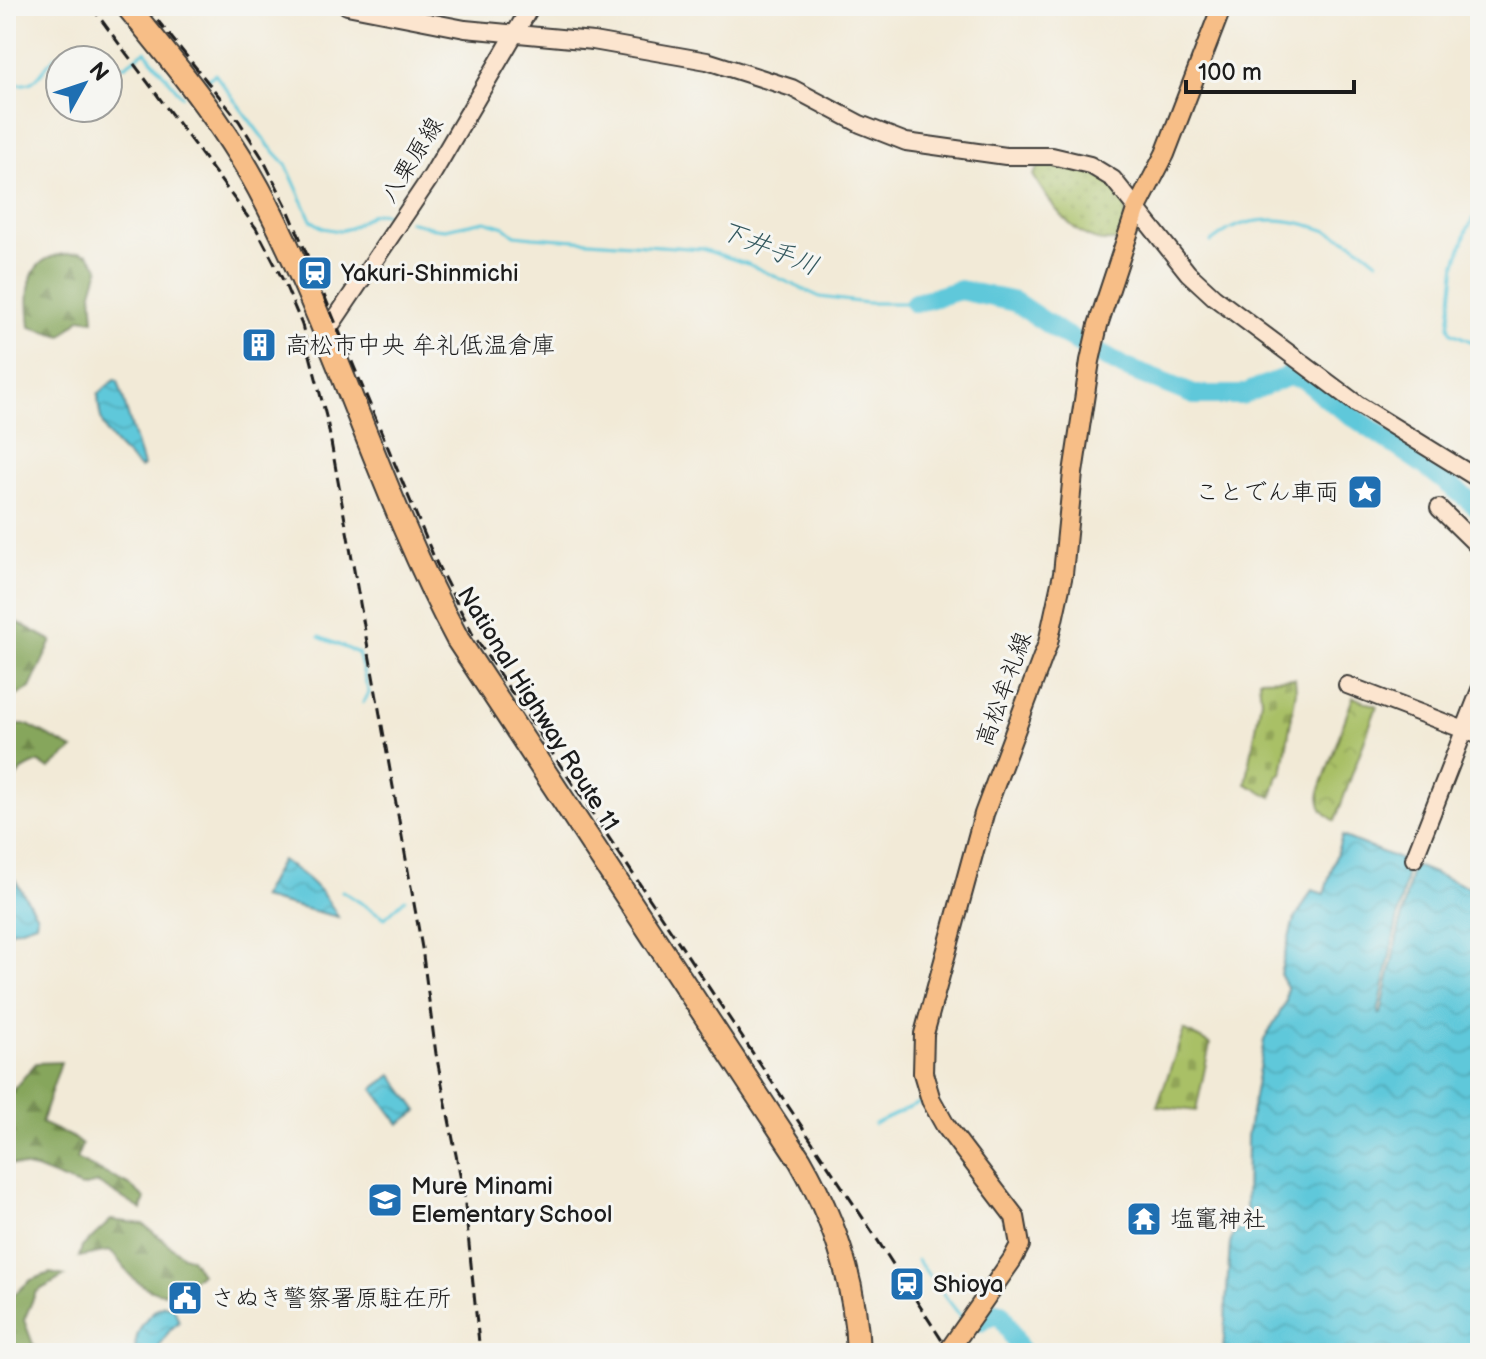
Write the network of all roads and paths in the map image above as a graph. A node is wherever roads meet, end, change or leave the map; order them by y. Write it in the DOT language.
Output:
graph roads {
  1 [pos="127,6"];
  2 [pos="347,6"];
  3 [pos="531,6"];
  4 [pos="1222,6"];
  5 [pos="515,36"];
  6 [pos="1136,210"];
  7 [pos="325,334"];
  8 [pos="1480,480"];
  9 [pos="1439,508"];
  10 [pos="1480,548"];
  11 [pos="1347,685"];
  12 [pos="1480,690"];
  13 [pos="1472,733"];
  14 [pos="1414,859"];
  15 [pos="858,1353"];
  16 [pos="947,1353"];
  1 -- 7 [label="highway, National Highway Route 11"];
  2 -- 5 [label="street"];
  3 -- 5 [label="street, 八栗原線"];
  4 -- 6 [label="main road, 高松牟礼線"];
  5 -- 6 [label="street"];
  5 -- 7 [label="street, 八栗原線"];
  6 -- 8 [label="street"];
  6 -- 16 [label="main road, 高松牟礼線"];
  7 -- 15 [label="highway, National Highway Route 11"];
  9 -- 10 [label="street"];
  11 -- 13 [label="street"];
  12 -- 13 [label="street"];
  13 -- 14 [label="street"];
}
